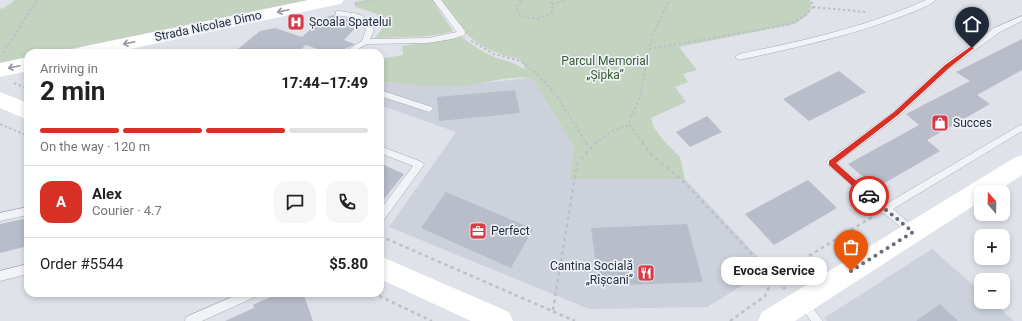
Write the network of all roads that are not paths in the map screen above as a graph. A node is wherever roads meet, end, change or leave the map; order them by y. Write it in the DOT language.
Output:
graph roads {
  1 [pos="437,0"];
  2 [pos="932,0"];
  3 [pos="337,6"];
  4 [pos="1022,18"];
  5 [pos="365,42"];
  6 [pos="104,49"];
  7 [pos="353,49"];
  8 [pos="739,57"];
  9 [pos="24,65"];
  10 [pos="0,70"];
  11 [pos="384,94"];
  12 [pos="0,99"];
  13 [pos="429,109"];
  14 [pos="24,110"];
  15 [pos="1022,127"];
  16 [pos="384,151"];
  17 [pos="1022,164"];
  18 [pos="884,210"];
  19 [pos="24,212"];
  20 [pos="384,213"];
  21 [pos="0,218"];
  22 [pos="913,232"];
  23 [pos="384,269"];
  24 [pos="24,270"];
  25 [pos="0,276"];
  26 [pos="245,297"];
  27 [pos="801,302"];
  28 [pos="190,321"];
  29 [pos="500,321"];
  30 [pos="771,321"];
  31 [pos="818,321"];
  1 -- 5 [label="lane"];
  2 -- 8 [label="lane"];
  3 -- 5 [label="lane"];
  3 -- 6 [label="main road, Strada Nicolae Dimo, one-way"];
  4 -- 18 [label="lane"];
  5 -- 7 [label="lane"];
  9 -- 10 [label="main road, one-way"];
  11 -- 13 [label="lane"];
  12 -- 14 [label="main road"];
  15 -- 18 [label="lane"];
  16 -- 20 [label="lane"];
  17 -- 22 [label="main road"];
  18 -- 22 [label="lane"];
  19 -- 21 [label="lane"];
  22 -- 27 [label="main road"];
  23 -- 29 [label="main road"];
  24 -- 25 [label="lane"];
  26 -- 28 [label="lane"];
  27 -- 30 [label="main road"];
  27 -- 31 [label="lane"];
}
